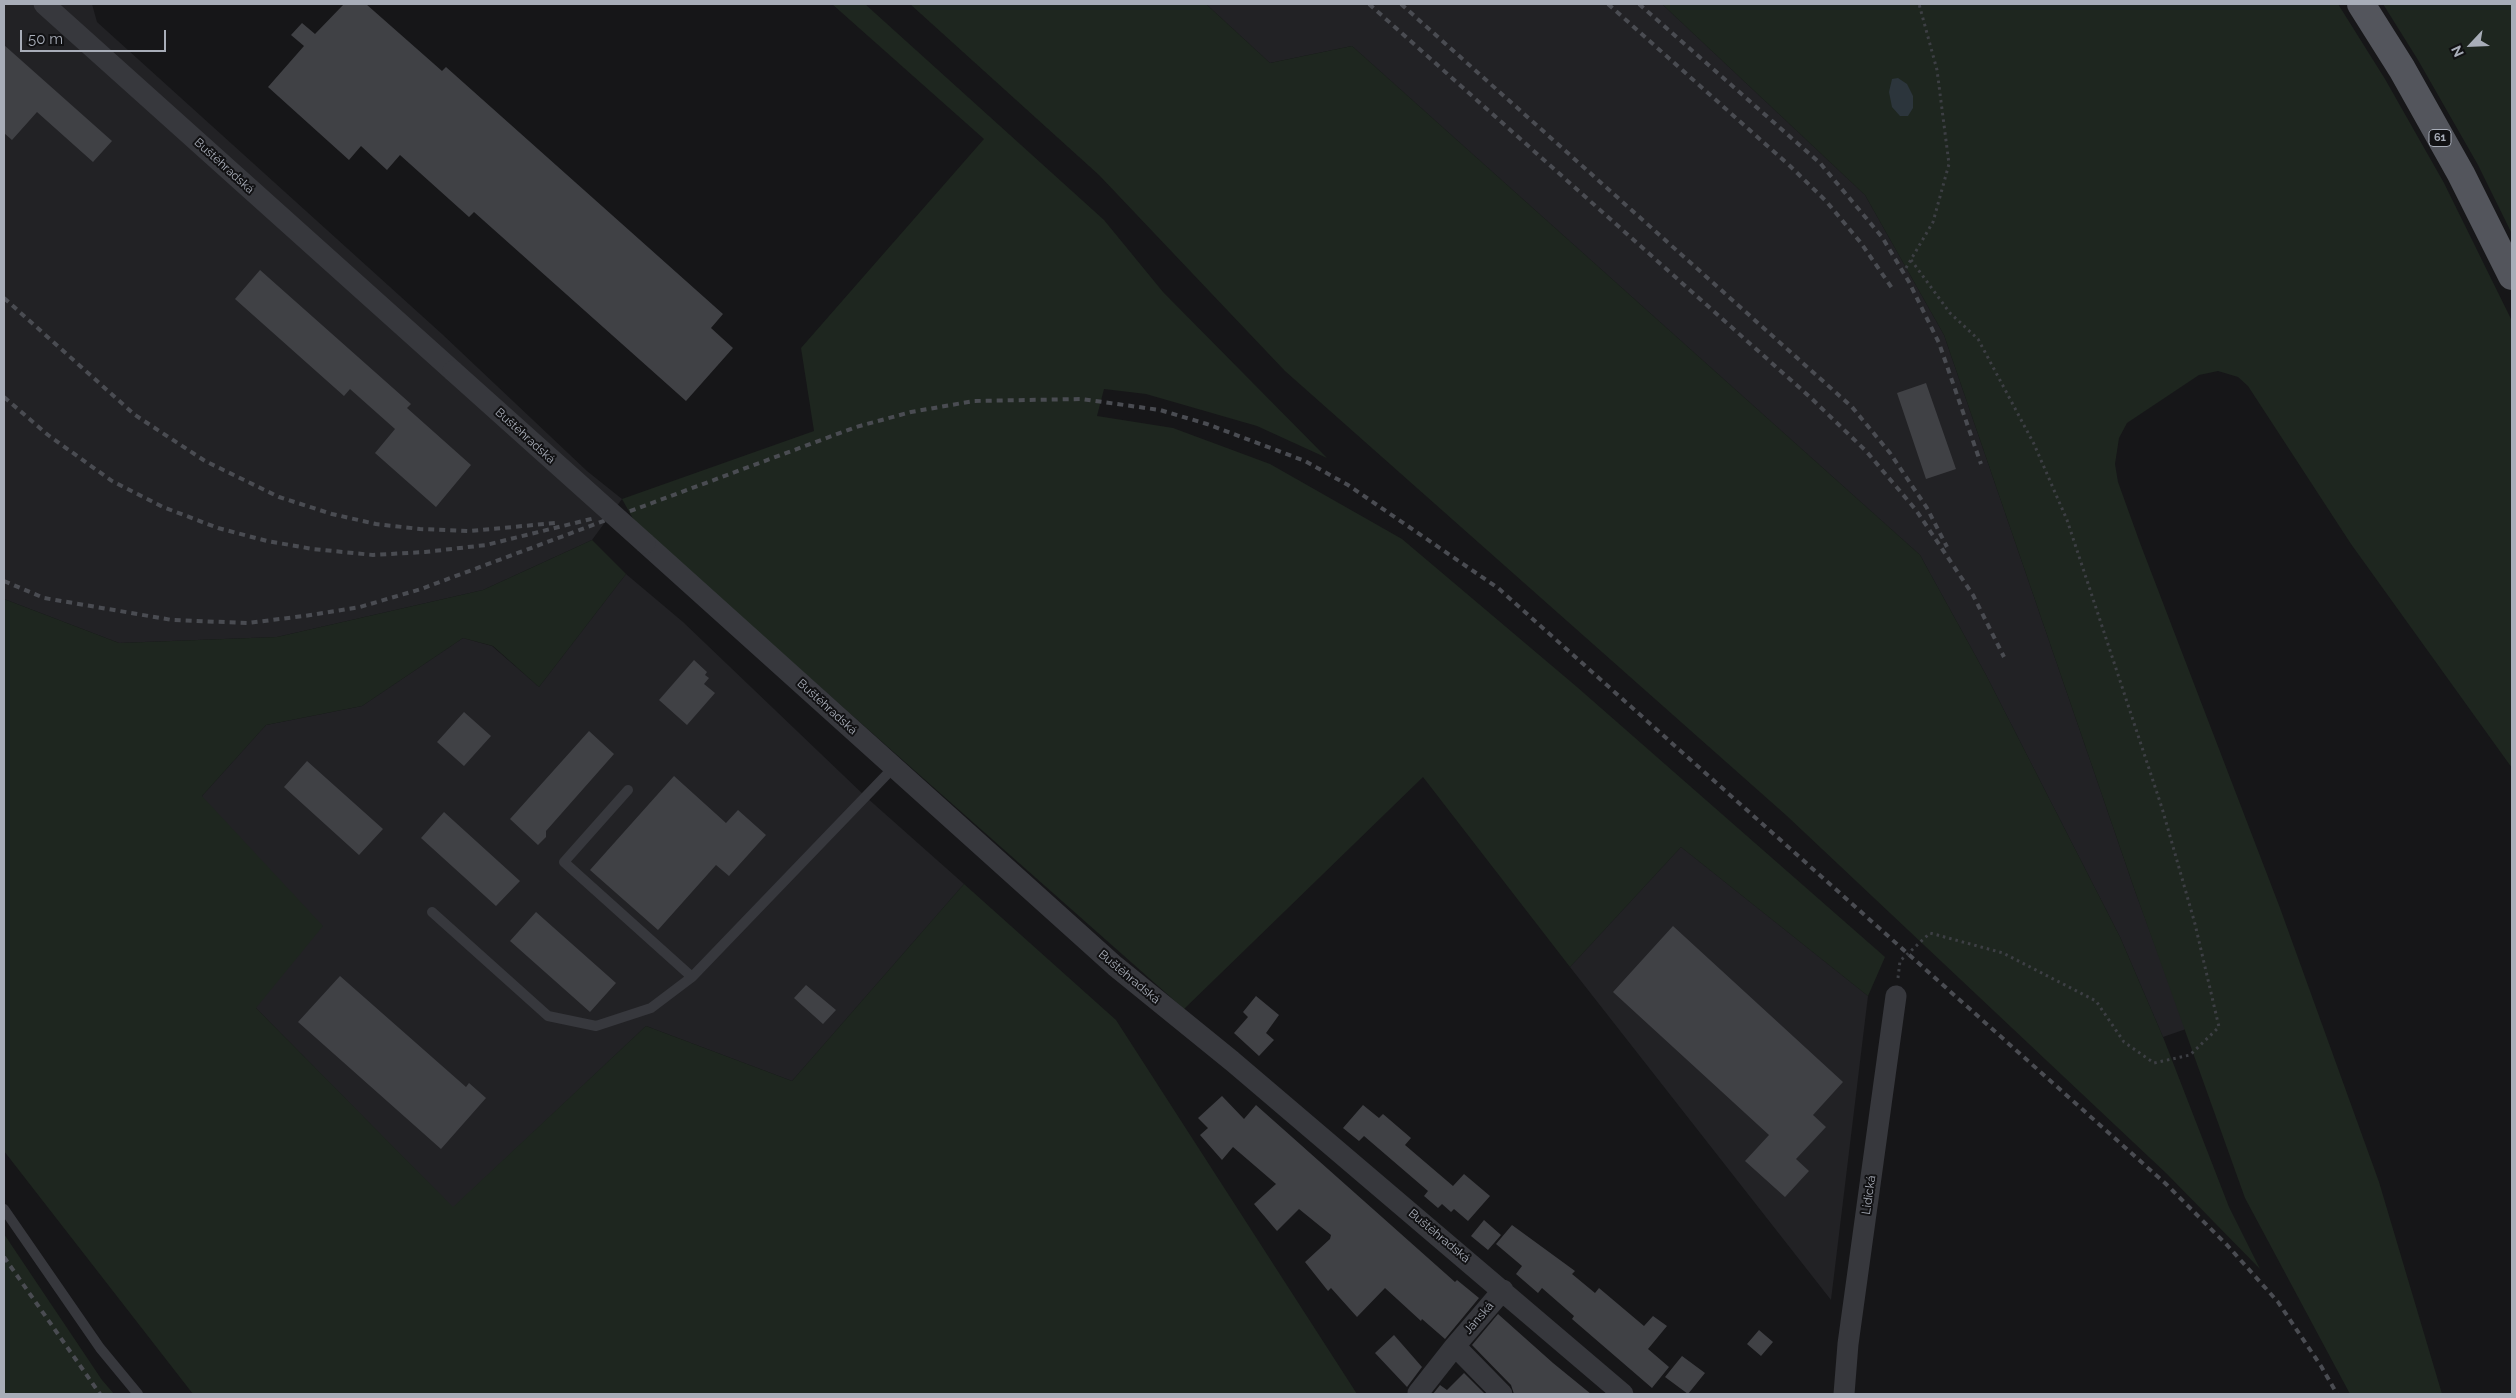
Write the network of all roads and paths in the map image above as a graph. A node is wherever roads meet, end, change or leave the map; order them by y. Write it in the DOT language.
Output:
graph roads {
  1 [pos="1919,4"];
  2 [pos="2361,4"];
  3 [pos="50,6"];
  4 [pos="1911,260"];
  5 [pos="1906,268"];
  6 [pos="2512,276"];
  7 [pos="894,767"];
  8 [pos="628,790"];
  9 [pos="432,912"];
  10 [pos="692,977"];
  11 [pos="1896,996"];
  12 [pos="4,1210"];
  13 [pos="1503,1290"];
  14 [pos="1455,1346"];
  15 [pos="1418,1393"];
  16 [pos="138,1394"];
  17 [pos="1502,1394"];
  18 [pos="1623,1394"];
  19 [pos="1844,1394"];
  1 -- 4 [label="path"];
  2 -- 6 [label="main road, 61"];
  3 -- 7 [label="street, Buštěhradská, bridge"];
  4 -- 5 [label="path"];
  4 -- 11 [label="path"];
  7 -- 10 [label="lane"];
  7 -- 13 [label="street, Buštěhradská"];
  8 -- 10 [label="lane"];
  9 -- 10 [label="lane"];
  11 -- 19 [label="street, Lidická"];
  12 -- 16 [label="lane"];
  13 -- 14 [label="street, Jánská"];
  13 -- 18 [label="street, Buštěhradská"];
  14 -- 15 [label="street, Jánská"];
  14 -- 17 [label="street, Jánská"];
}
